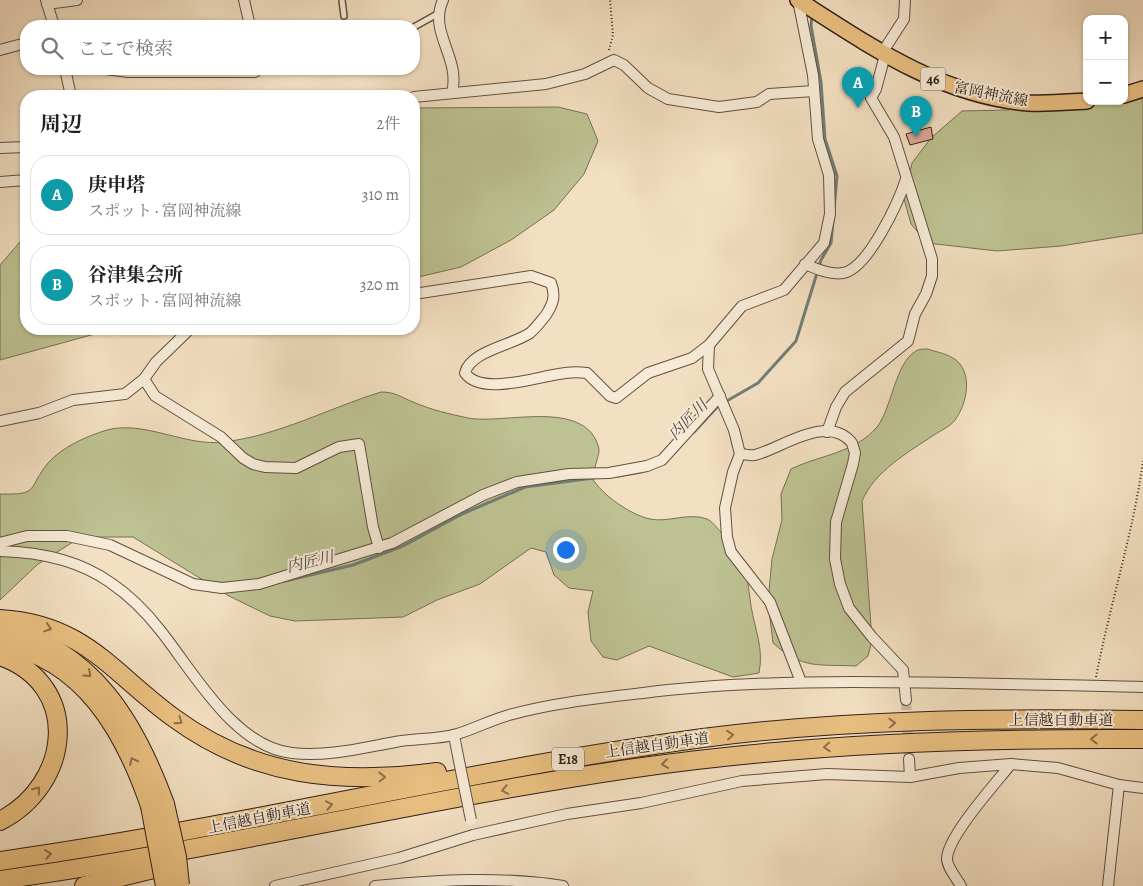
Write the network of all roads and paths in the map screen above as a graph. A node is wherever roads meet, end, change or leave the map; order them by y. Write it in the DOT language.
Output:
graph roads {
  1 [pos="76,0"];
  2 [pos="243,0"];
  3 [pos="342,0"];
  4 [pos="443,0"];
  5 [pos="610,0"];
  6 [pos="798,0"];
  7 [pos="905,0"];
  8 [pos="47,2"];
  9 [pos="439,13"];
  10 [pos="344,16"];
  11 [pos="52,20"];
  12 [pos="248,20"];
  13 [pos="420,24"];
  14 [pos="20,45"];
  15 [pos="0,50"];
  16 [pos="883,54"];
  17 [pos="606,64"];
  18 [pos="66,75"];
  19 [pos="1143,89"];
  20 [pos="70,90"];
  21 [pos="814,91"];
  22 [pos="452,93"];
  23 [pos="1128,94"];
  24 [pos="420,96"];
  25 [pos="1083,101"];
  26 [pos="20,147"];
  27 [pos="0,148"];
  28 [pos="906,179"];
  29 [pos="20,180"];
  30 [pos="0,182"];
  31 [pos="805,264"];
  32 [pos="420,293"];
  33 [pos="184,335"];
  34 [pos="709,345"];
  35 [pos="144,379"];
  36 [pos="720,396"];
  37 [pos="0,421"];
  38 [pos="827,432"];
  39 [pos="740,454"];
  40 [pos="1143,461"];
  41 [pos="1142,470"];
  42 [pos="0,544"];
  43 [pos="379,548"];
  44 [pos="0,551"];
  45 [pos="0,619"];
  46 [pos="0,627"];
  47 [pos="0,644"];
  48 [pos="0,656"];
  49 [pos="801,682"];
  50 [pos="906,682"];
  51 [pos="1094,686"];
  52 [pos="1143,687"];
  53 [pos="906,700"];
  54 [pos="1143,720"];
  55 [pos="454,735"];
  56 [pos="707,738"];
  57 [pos="1143,739"];
  58 [pos="909,759"];
  59 [pos="1011,764"];
  60 [pos="910,777"];
  61 [pos="1119,785"];
  62 [pos="1143,788"];
  63 [pos="158,805"];
  64 [pos="366,816"];
  65 [pos="0,821"];
  66 [pos="473,835"];
  67 [pos="0,860"];
  68 [pos="0,880"];
  69 [pos="84,886"];
  70 [pos="175,886"];
  71 [pos="275,886"];
  72 [pos="375,886"];
  73 [pos="563,886"];
  74 [pos="961,886"];
  75 [pos="1108,886"];
  1 -- 8 [label="street"];
  2 -- 12 [label="street"];
  3 -- 10 [label="lane"];
  4 -- 9 [label="street"];
  5 -- 17 [label="path"];
  6 -- 16 [label="main road, 富岡神流線 / 46"];
  6 -- 21 [label="street"];
  7 -- 16 [label="street"];
  8 -- 11 [label="street"];
  9 -- 13 [label="lane"];
  9 -- 22 [label="street"];
  14 -- 15 [label="street"];
  16 -- 25 [label="main road, 富岡神流線 / 46"];
  16 -- 28 [label="street"];
  17 -- 21 [label="street"];
  17 -- 22 [label="street"];
  18 -- 20 [label="street"];
  19 -- 23 [label="main road"];
  21 -- 31 [label="street"];
  22 -- 24 [label="street"];
  26 -- 27 [label="street"];
  28 -- 31 [label="street"];
  28 -- 38 [label="street"];
  29 -- 30 [label="street"];
  31 -- 34 [label="street"];
  32 -- 34 [label="street"];
  33 -- 35 [label="street"];
  34 -- 36 [label="street"];
  35 -- 37 [label="street"];
  35 -- 43 [label="street"];
  36 -- 39 [label="street"];
  36 -- 43 [label="street"];
  38 -- 39 [label="street"];
  38 -- 50 [label="street"];
  39 -- 49 [label="street"];
  40 -- 41 [label="path"];
  41 -- 51 [label="path"];
  42 -- 43 [label="street"];
  44 -- 55 [label="street"];
  45 -- 56 [label="highway, one-way"];
  46 -- 63 [label="highway, one-way"];
  63 -- 47 [label="highway, one-way"];
  65 -- 48 [label="highway, one-way"];
  49 -- 50 [label="street"];
  49 -- 55 [label="street"];
  50 -- 51 [label="street"];
  50 -- 53 [label="street"];
  51 -- 52 [label="street"];
  56 -- 54 [label="highway, 上信越自動車道 / E18, one-way"];
  55 -- 66 [label="street, bridge"];
  67 -- 56 [label="highway, 上信越自動車道 / E18, one-way"];
  57 -- 64 [label="highway, 上信越自動車道 / E18, one-way"];
  58 -- 60 [label="street"];
  59 -- 60 [label="street"];
  59 -- 61 [label="street"];
  59 -- 74 [label="street"];
  60 -- 66 [label="street"];
  61 -- 62 [label="street"];
  61 -- 75 [label="street"];
  63 -- 70 [label="highway, bridge"];
  64 -- 68 [label="highway, 上信越自動車道 / E18"];
  64 -- 69 [label="highway"];
  66 -- 71 [label="street"];
  72 -- 73 [label="street"];
}
